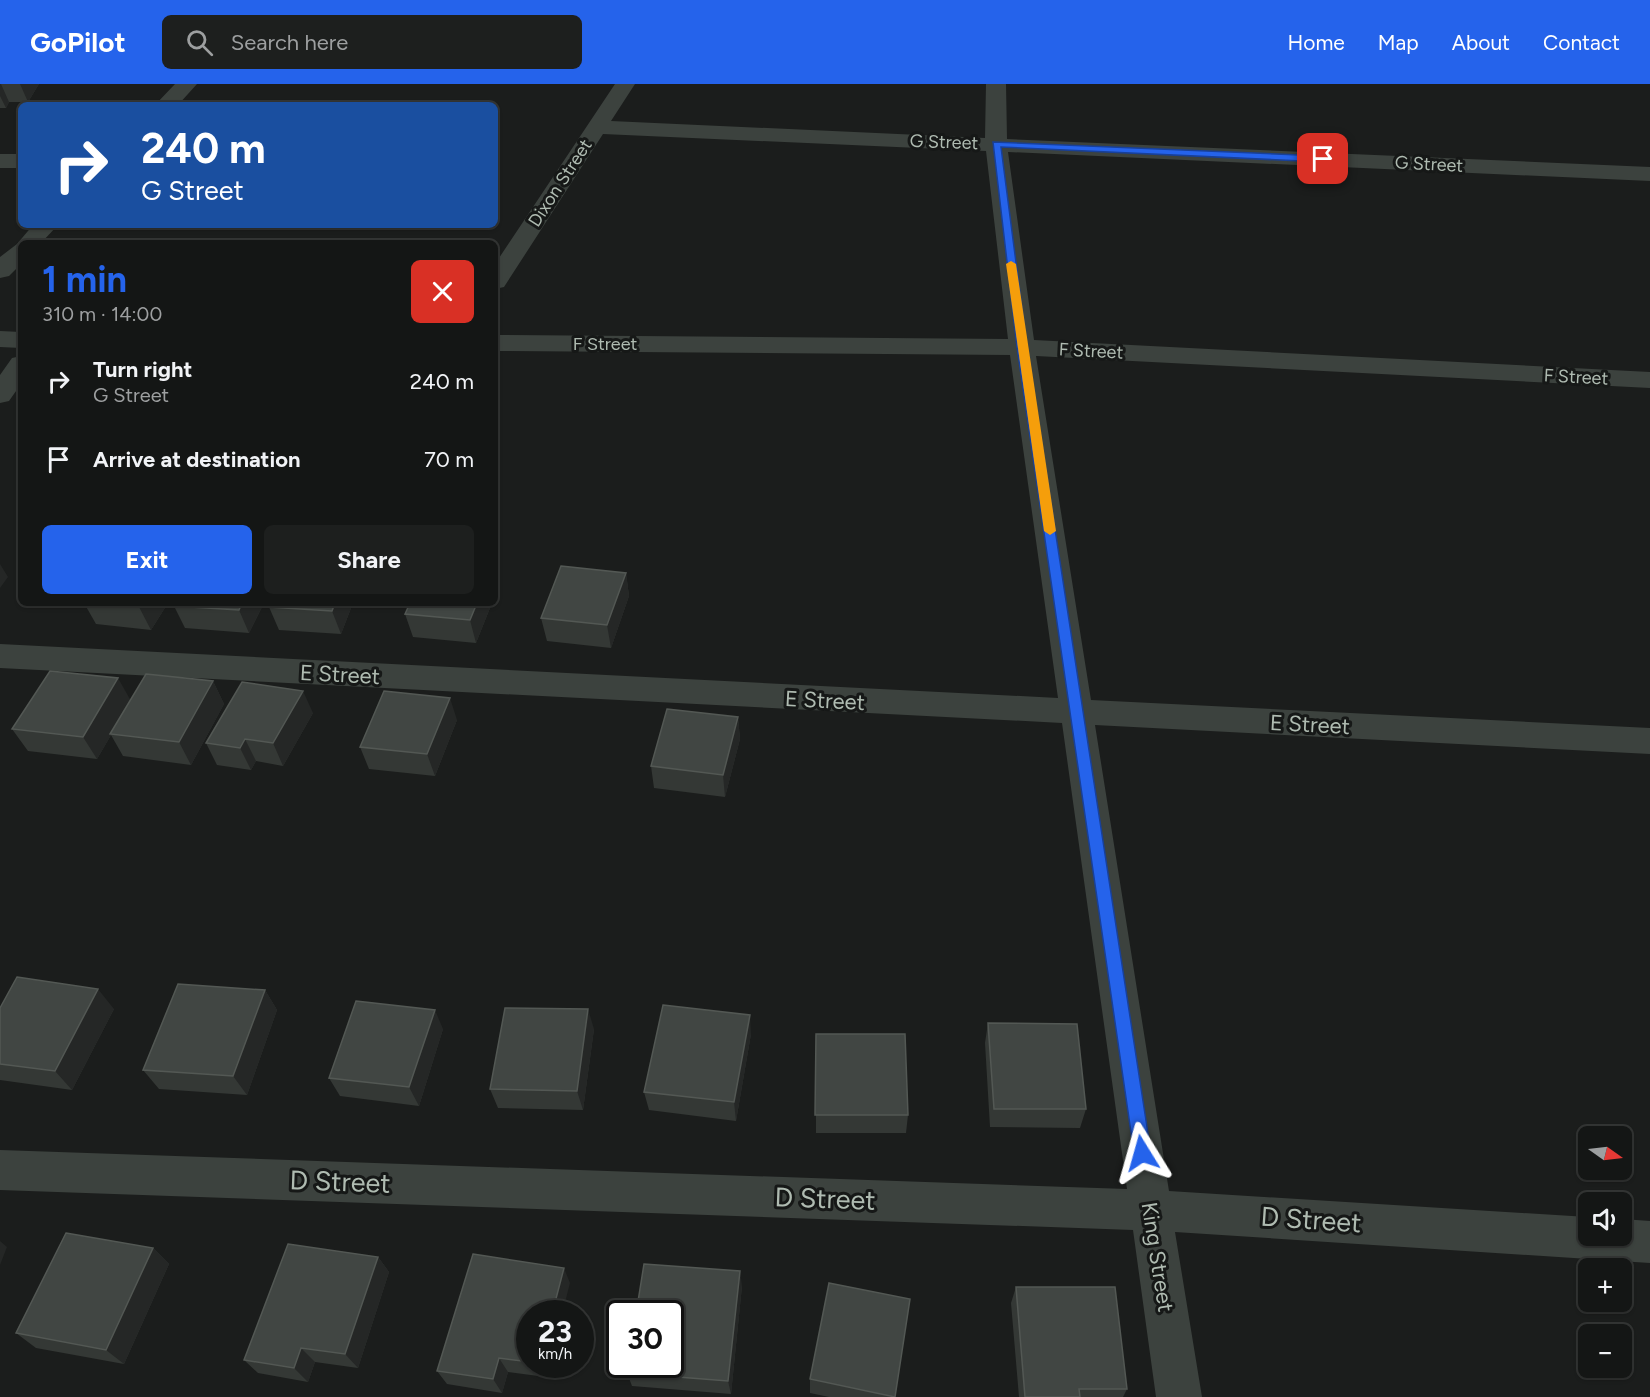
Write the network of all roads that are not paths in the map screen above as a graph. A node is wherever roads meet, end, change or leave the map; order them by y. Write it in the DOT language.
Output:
graph roads {
  1 [pos="187,84"];
  2 [pos="625,84"];
  3 [pos="996,84"];
  4 [pos="169,102"];
  5 [pos="597,127"];
  6 [pos="996,144"];
  7 [pos="0,161"];
  8 [pos="18,162"];
  9 [pos="1650,174"];
  10 [pos="43,228"];
  11 [pos="31,240"];
  12 [pos="18,253"];
  13 [pos="0,271"];
  14 [pos="498,277"];
  15 [pos="0,339"];
  16 [pos="18,340"];
  17 [pos="498,343"];
  18 [pos="1022,347"];
  19 [pos="18,368"];
  20 [pos="1650,380"];
  21 [pos="0,395"];
  22 [pos="0,657"];
  23 [pos="1079,713"];
  24 [pos="1650,741"];
  25 [pos="0,1170"];
  26 [pos="1150,1210"];
  27 [pos="1650,1242"];
  28 [pos="1179,1397"];
  1 -- 4 [label="street"];
  2 -- 5 [label="street, Dixon Street"];
  3 -- 6 [label="street, King Street"];
  5 -- 6 [label="street, G Street"];
  5 -- 14 [label="street, Dixon Street"];
  6 -- 9 [label="street, G Street"];
  6 -- 18 [label="street, King Street"];
  7 -- 8 [label="street"];
  10 -- 11 [label="street"];
  12 -- 13 [label="street"];
  15 -- 16 [label="street"];
  17 -- 18 [label="street, F Street"];
  18 -- 20 [label="street, F Street"];
  18 -- 23 [label="street, King Street"];
  19 -- 21 [label="street"];
  22 -- 23 [label="street, E Street"];
  23 -- 24 [label="street, E Street"];
  23 -- 26 [label="street, King Street"];
  25 -- 26 [label="street, D Street"];
  26 -- 27 [label="street, D Street"];
  26 -- 28 [label="street, King Street"];
}
